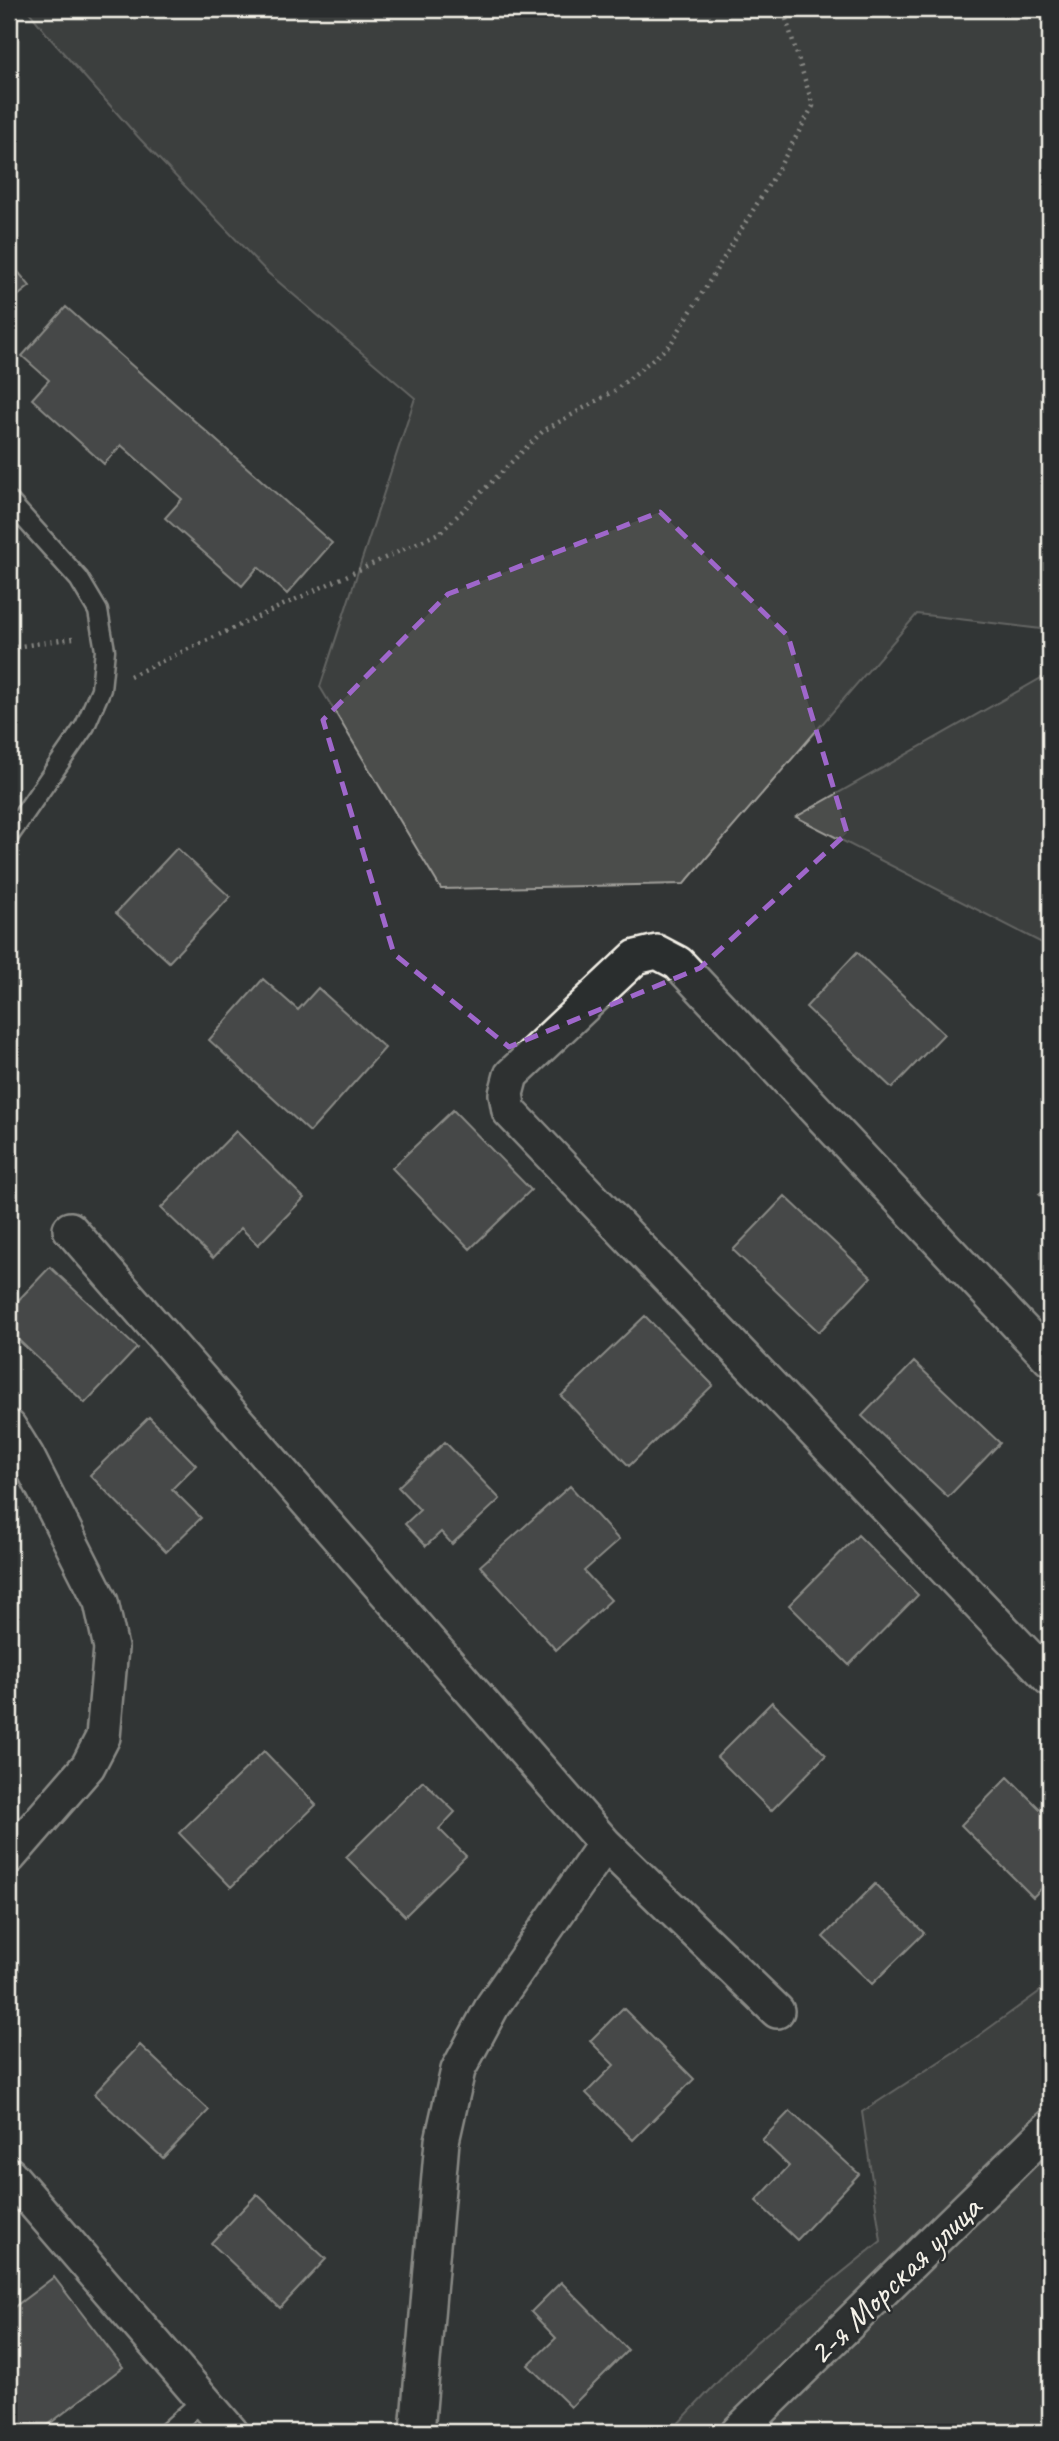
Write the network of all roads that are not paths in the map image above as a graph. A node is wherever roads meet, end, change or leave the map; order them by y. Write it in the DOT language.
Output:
graph roads {
  1 [pos="9,501"];
  2 [pos="9,836"];
  3 [pos="70,1229"];
  4 [pos="1050,1359"];
  5 [pos="9,1427"];
  6 [pos="1050,1679"];
  7 [pos="605,1844"];
  8 [pos="9,1857"];
  9 [pos="777,2011"];
  10 [pos="1050,2127"];
  11 [pos="9,2174"];
  12 [pos="203,2400"];
  13 [pos="167,2432"];
  14 [pos="231,2432"];
  15 [pos="416,2432"];
  16 [pos="738,2432"];
  1 -- 2 [label="lane"];
  3 -- 7 [label="street"];
  4 -- 6 [label="street"];
  5 -- 8 [label="street"];
  7 -- 9 [label="street"];
  7 -- 15 [label="street"];
  10 -- 16 [label="street, 2-я Морская улица"];
  11 -- 12 [label="street"];
  12 -- 13 [label="lane"];
  12 -- 14 [label="street"];
}
